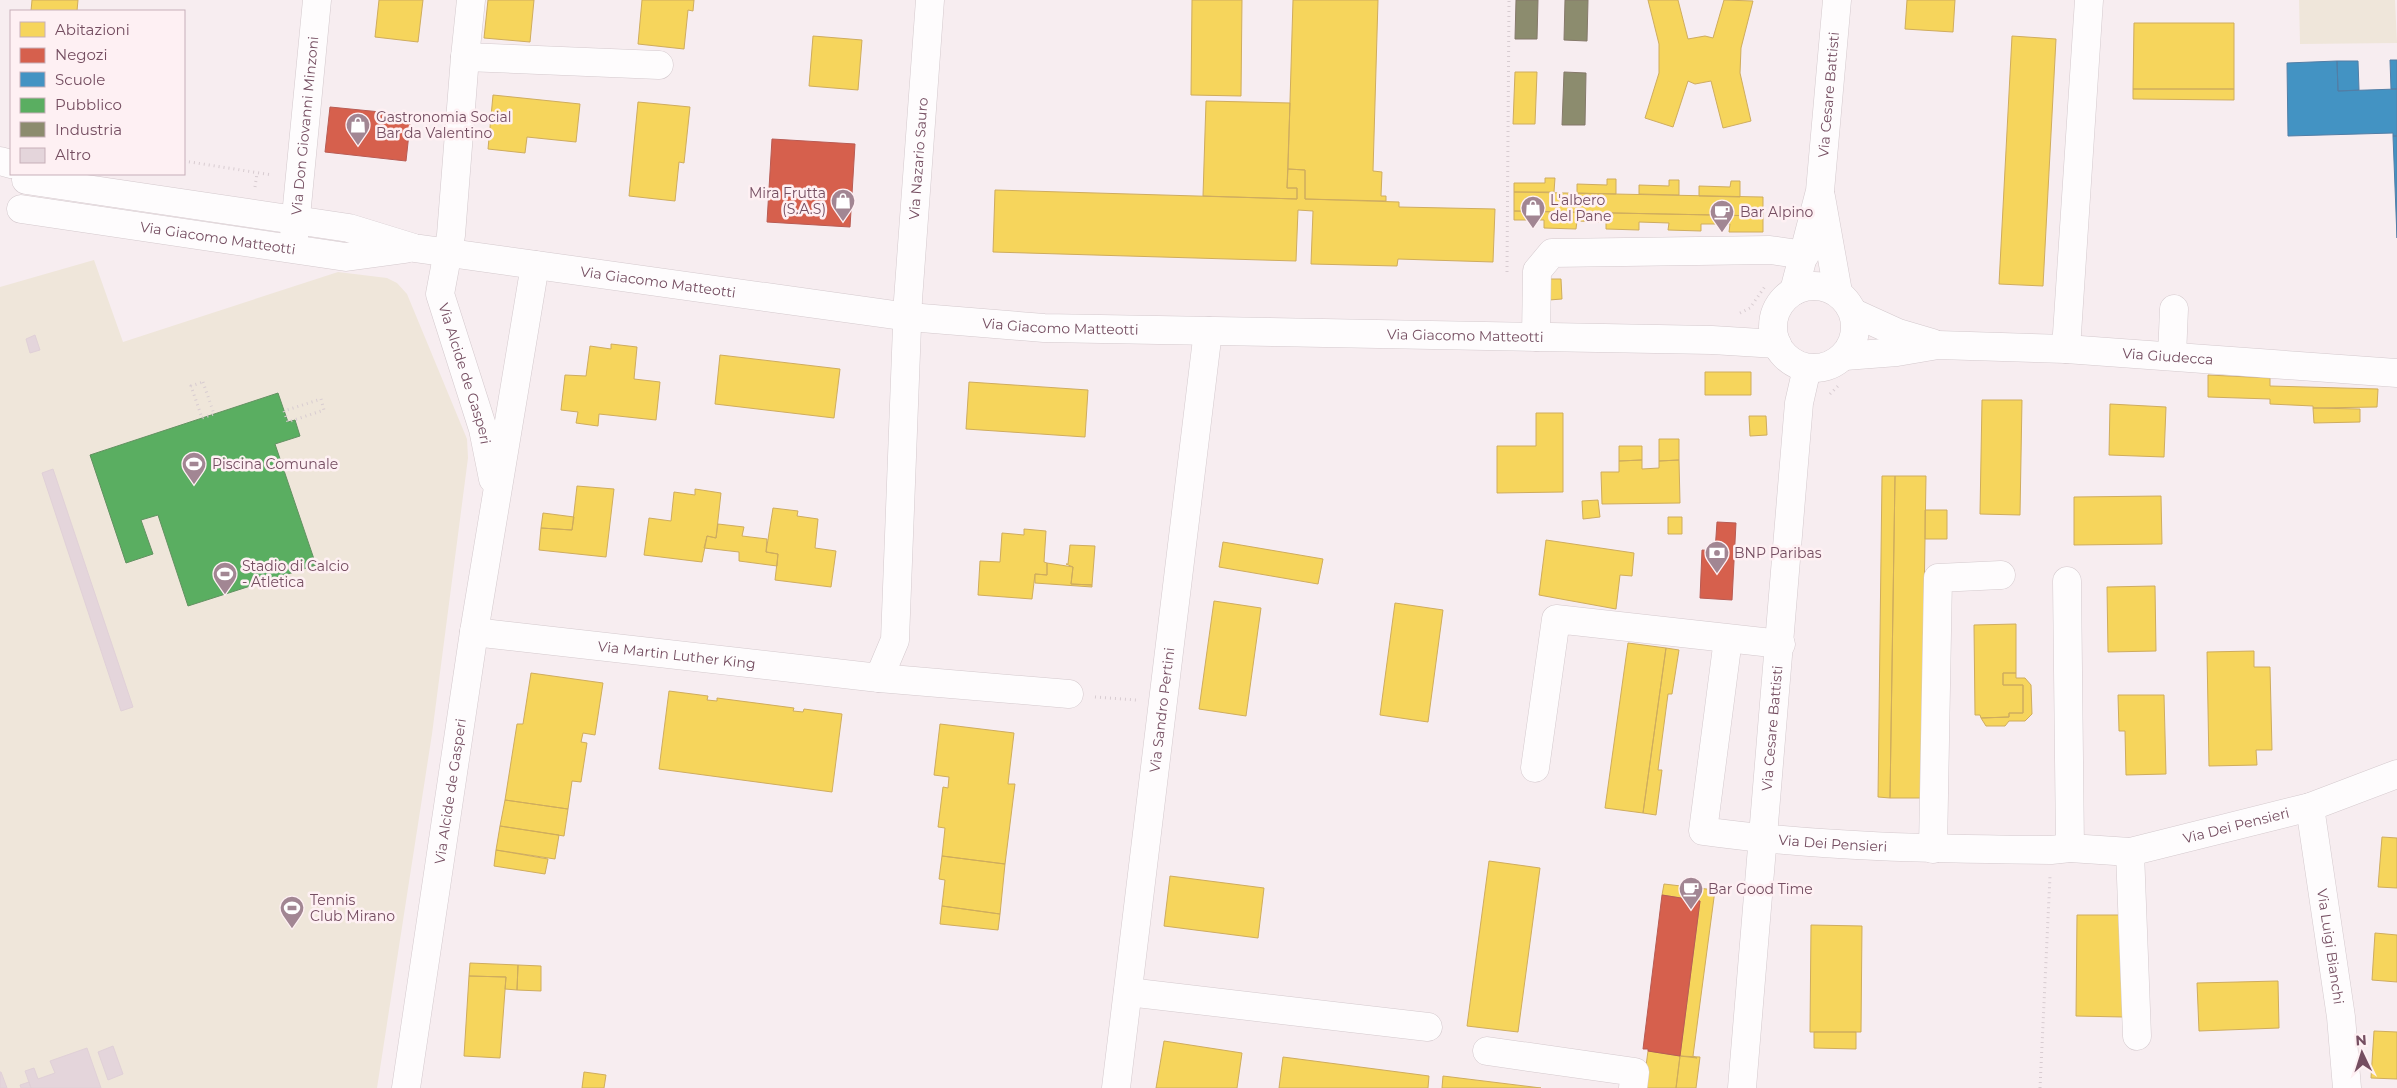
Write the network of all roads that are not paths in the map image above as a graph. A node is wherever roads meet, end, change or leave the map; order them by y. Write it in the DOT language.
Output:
graph roads {
  1 [pos="317,0"];
  2 [pos="471,0"];
  3 [pos="930,0"];
  4 [pos="1837,0"];
  5 [pos="2089,0"];
  6 [pos="465,57"];
  7 [pos="659,65"];
  8 [pos="21,175"];
  9 [pos="32,175"];
  10 [pos="1820,190"];
  11 [pos="10,214"];
  12 [pos="297,220"];
  13 [pos="414,248"];
  14 [pos="292,249"];
  15 [pos="446,252"];
  16 [pos="1805,256"];
  17 [pos="535,265"];
  18 [pos="1794,291"];
  19 [pos="1846,303"];
  20 [pos="2174,309"];
  21 [pos="909,317"];
  22 [pos="1775,331"];
  23 [pos="1208,332"];
  24 [pos="1536,337"];
  25 [pos="1938,345"];
  26 [pos="2066,349"];
  27 [pos="1845,356"];
  28 [pos="2172,356"];
  29 [pos="1807,368"];
  30 [pos="2397,373"];
  31 [pos="496,496"];
  32 [pos="2001,575"];
  33 [pos="2067,581"];
  34 [pos="474,632"];
  35 [pos="1728,639"];
  36 [pos="1781,644"];
  37 [pos="879,678"];
  38 [pos="1069,694"];
  39 [pos="1535,768"];
  40 [pos="2397,774"];
  41 [pos="2310,807"];
  42 [pos="1761,839"];
  43 [pos="1933,849"];
  44 [pos="2060,849"];
  45 [pos="2130,852"];
  46 [pos="1128,992"];
  47 [pos="1428,1027"];
  48 [pos="2136,1036"];
  49 [pos="1487,1051"];
  50 [pos="406,1088"];
  51 [pos="1116,1088"];
  52 [pos="1633,1088"];
  53 [pos="1742,1088"];
  54 [pos="2348,1088"];
  1 -- 12 [label="street, Via Don Giovanni Minzoni"];
  2 -- 6 [label="street, Via Alcide de Gasperi"];
  3 -- 21 [label="street, Via Nazario Sauro"];
  4 -- 10 [label="street, Via Cesare Battisti"];
  5 -- 26 [label="street"];
  6 -- 7 [label="street"];
  6 -- 15 [label="street, Via Alcide de Gasperi"];
  8 -- 11 [label="street, Via Giacomo Matteotti"];
  9 -- 12 [label="street, Via Giacomo Matteotti"];
  10 -- 16 [label="street, Via Cesare Battisti"];
  10 -- 19 [label="street, Via Cesare Battisti"];
  11 -- 14 [label="street, Via Giacomo Matteotti"];
  12 -- 13 [label="street, Via Giacomo Matteotti"];
  12 -- 14 [label="street, Via Don Giovanni Minzoni"];
  13 -- 14 [label="street, Via Giacomo Matteotti"];
  13 -- 15 [label="street, Via Giacomo Matteotti"];
  15 -- 17 [label="street, Via Giacomo Matteotti"];
  15 -- 31 [label="street, Via Alcide de Gasperi"];
  16 -- 18 [label="street, Via Cesare Battisti"];
  16 -- 24 [label="street"];
  17 -- 21 [label="street, Via Giacomo Matteotti"];
  17 -- 31 [label="street, Via Alcide de Gasperi"];
  18 -- 19 [label="street"];
  18 -- 22 [label="street, Via Cesare Battisti"];
  19 -- 25 [label="street, Via Giudecca"];
  19 -- 27 [label="street, Via Cesare Battisti"];
  20 -- 28 [label="street"];
  21 -- 23 [label="street, Via Giacomo Matteotti"];
  21 -- 37 [label="street"];
  22 -- 24 [label="street, Via Giacomo Matteotti"];
  22 -- 29 [label="street"];
  23 -- 24 [label="street, Via Giacomo Matteotti"];
  23 -- 46 [label="street, Via Sandro Pertini"];
  25 -- 26 [label="street, Via Giudecca"];
  25 -- 27 [label="street, Via Giudecca"];
  26 -- 28 [label="street, Via Giudecca"];
  27 -- 29 [label="street"];
  28 -- 30 [label="street, Via Giudecca"];
  29 -- 36 [label="street, Via Cesare Battisti"];
  31 -- 34 [label="street, Via Alcide de Gasperi"];
  32 -- 43 [label="street"];
  33 -- 44 [label="street"];
  34 -- 37 [label="street, Via Martin Luther King"];
  34 -- 50 [label="street, Via Alcide de Gasperi"];
  35 -- 36 [label="street"];
  35 -- 39 [label="street"];
  35 -- 42 [label="street, Via Dei Pensieri"];
  36 -- 42 [label="street, Via Cesare Battisti"];
  37 -- 38 [label="street, Via Martin Luther King"];
  40 -- 41 [label="street, Via Dei Pensieri"];
  41 -- 45 [label="street, Via Dei Pensieri"];
  41 -- 54 [label="street, Via Luigi Bianchi"];
  42 -- 43 [label="street, Via Dei Pensieri"];
  42 -- 53 [label="street, Via Cesare Battisti"];
  43 -- 44 [label="street, Via Dei Pensieri"];
  44 -- 45 [label="street, Via Dei Pensieri"];
  45 -- 48 [label="street"];
  46 -- 47 [label="street"];
  46 -- 51 [label="street, Via Sandro Pertini"];
  49 -- 52 [label="street"];
}
